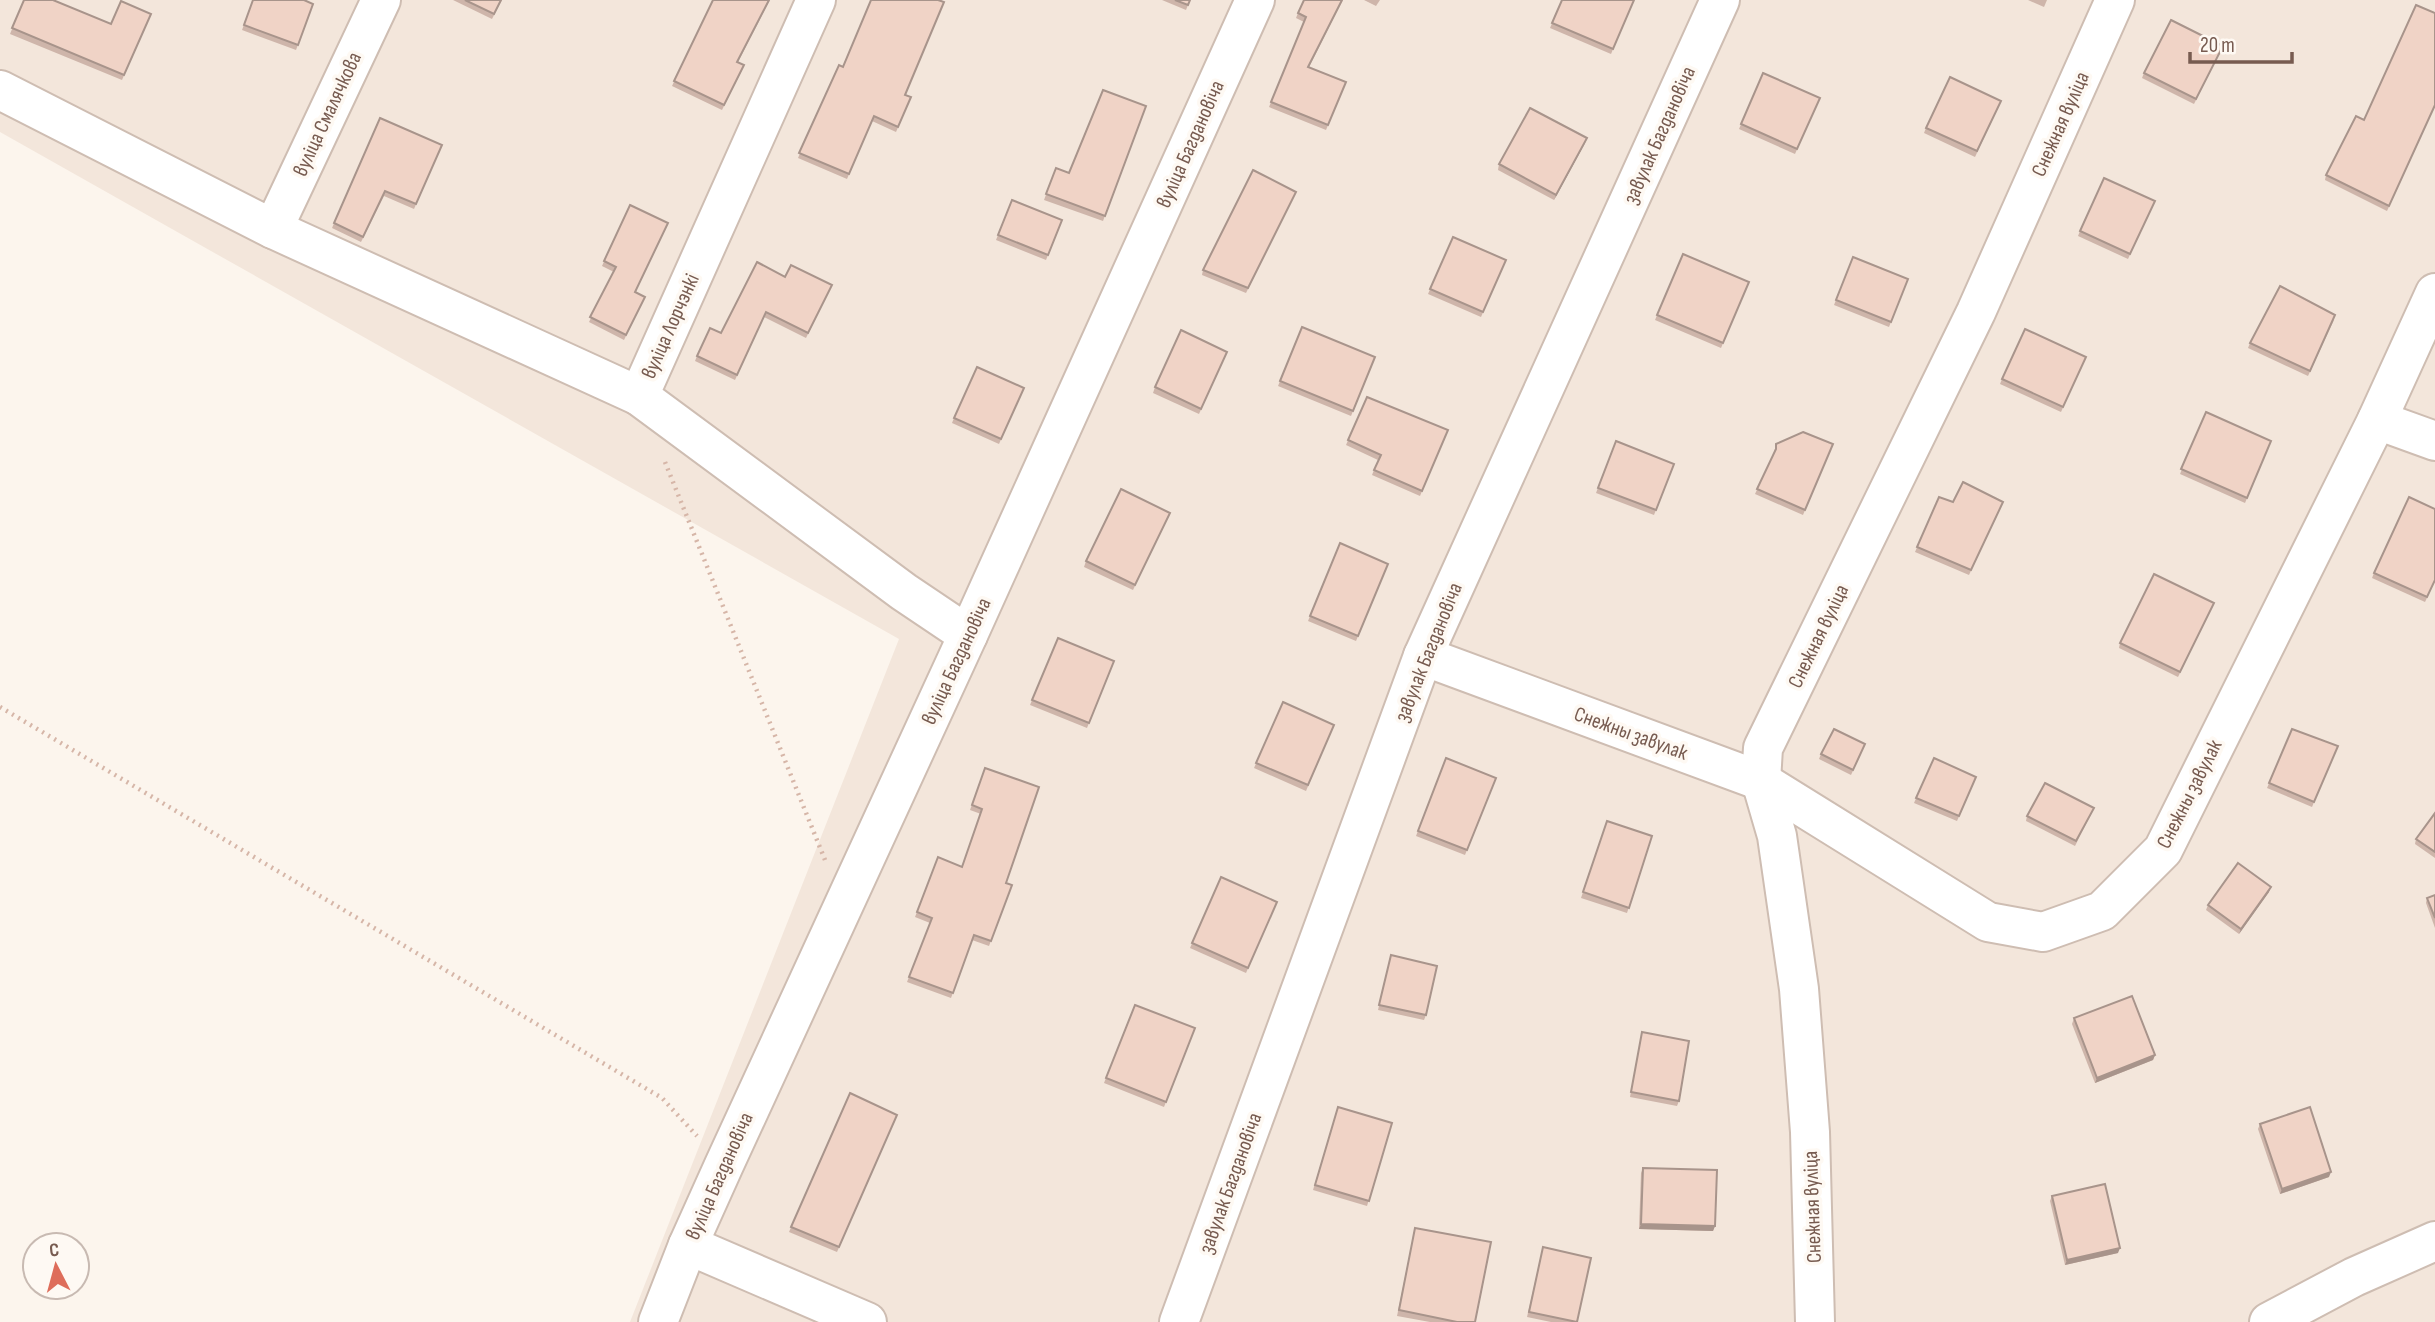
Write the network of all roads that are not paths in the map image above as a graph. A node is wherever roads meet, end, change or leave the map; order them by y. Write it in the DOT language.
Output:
graph roads {
  1 [pos="382,0"];
  2 [pos="816,0"];
  3 [pos="1255,0"];
  4 [pos="1720,0"];
  5 [pos="2115,0"];
  6 [pos="0,90"];
  7 [pos="273,229"];
  8 [pos="2435,293"];
  9 [pos="639,396"];
  10 [pos="2377,420"];
  11 [pos="2435,441"];
  12 [pos="968,635"];
  13 [pos="1423,656"];
  14 [pos="1761,781"];
  15 [pos="2435,1241"];
  16 [pos="688,1245"];
  17 [pos="658,1322"];
  18 [pos="867,1322"];
  19 [pos="1179,1322"];
  20 [pos="1815,1322"];
  21 [pos="2269,1322"];
  1 -- 7 [label="street, вуліца Смалячкова"];
  2 -- 9 [label="street, вуліца Лорчэнкі"];
  3 -- 12 [label="street, вуліца Багдановіча"];
  4 -- 13 [label="street, завулак Багдановіча"];
  5 -- 14 [label="street, Снежная вуліца"];
  6 -- 7 [label="street"];
  7 -- 9 [label="street"];
  8 -- 10 [label="street, Снежны завулак"];
  9 -- 12 [label="street, вуліца Лорчэнкі"];
  10 -- 11 [label="street"];
  10 -- 14 [label="street, Снежны завулак"];
  12 -- 16 [label="street, вуліца Багдановіча"];
  13 -- 14 [label="street, Снежны завулак"];
  13 -- 19 [label="street, завулак Багдановіча"];
  14 -- 20 [label="street, Снежная вуліца"];
  15 -- 21 [label="street"];
  16 -- 17 [label="street, вуліца Багдановіча"];
  16 -- 18 [label="street"];
}
